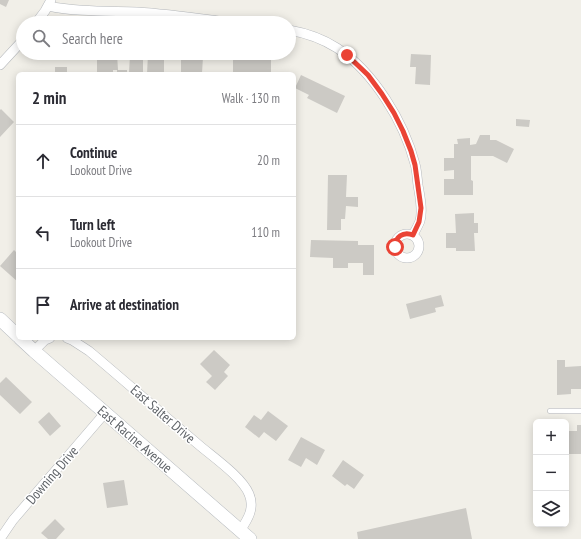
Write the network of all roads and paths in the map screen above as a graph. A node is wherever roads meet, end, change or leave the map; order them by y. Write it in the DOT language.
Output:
graph roads {
  1 [pos="50,3"];
  2 [pos="41,16"];
  3 [pos="181,16"];
  4 [pos="296,32"];
  5 [pos="16,48"];
  6 [pos="0,65"];
  7 [pos="413,235"];
  8 [pos="0,319"];
  9 [pos="16,334"];
  10 [pos="22,340"];
  11 [pos="45,340"];
  12 [pos="72,340"];
  13 [pos="34,351"];
  14 [pos="581,411"];
  15 [pos="550,412"];
  16 [pos="105,413"];
  17 [pos="245,535"];
  18 [pos="0,539"];
  1 -- 2 [label="street"];
  1 -- 3 [label="street"];
  4 -- 7 [label="street"];
  5 -- 6 [label="street"];
  8 -- 9 [label="main road, East Racine Avenue"];
  10 -- 13 [label="main road, East Racine Avenue"];
  11 -- 13 [label="street"];
  12 -- 17 [label="street, East Salter Drive"];
  13 -- 16 [label="main road, East Racine Avenue"];
  14 -- 15 [label="lane"];
  16 -- 17 [label="main road, East Racine Avenue"];
  16 -- 18 [label="street, Downing Drive"];
}
